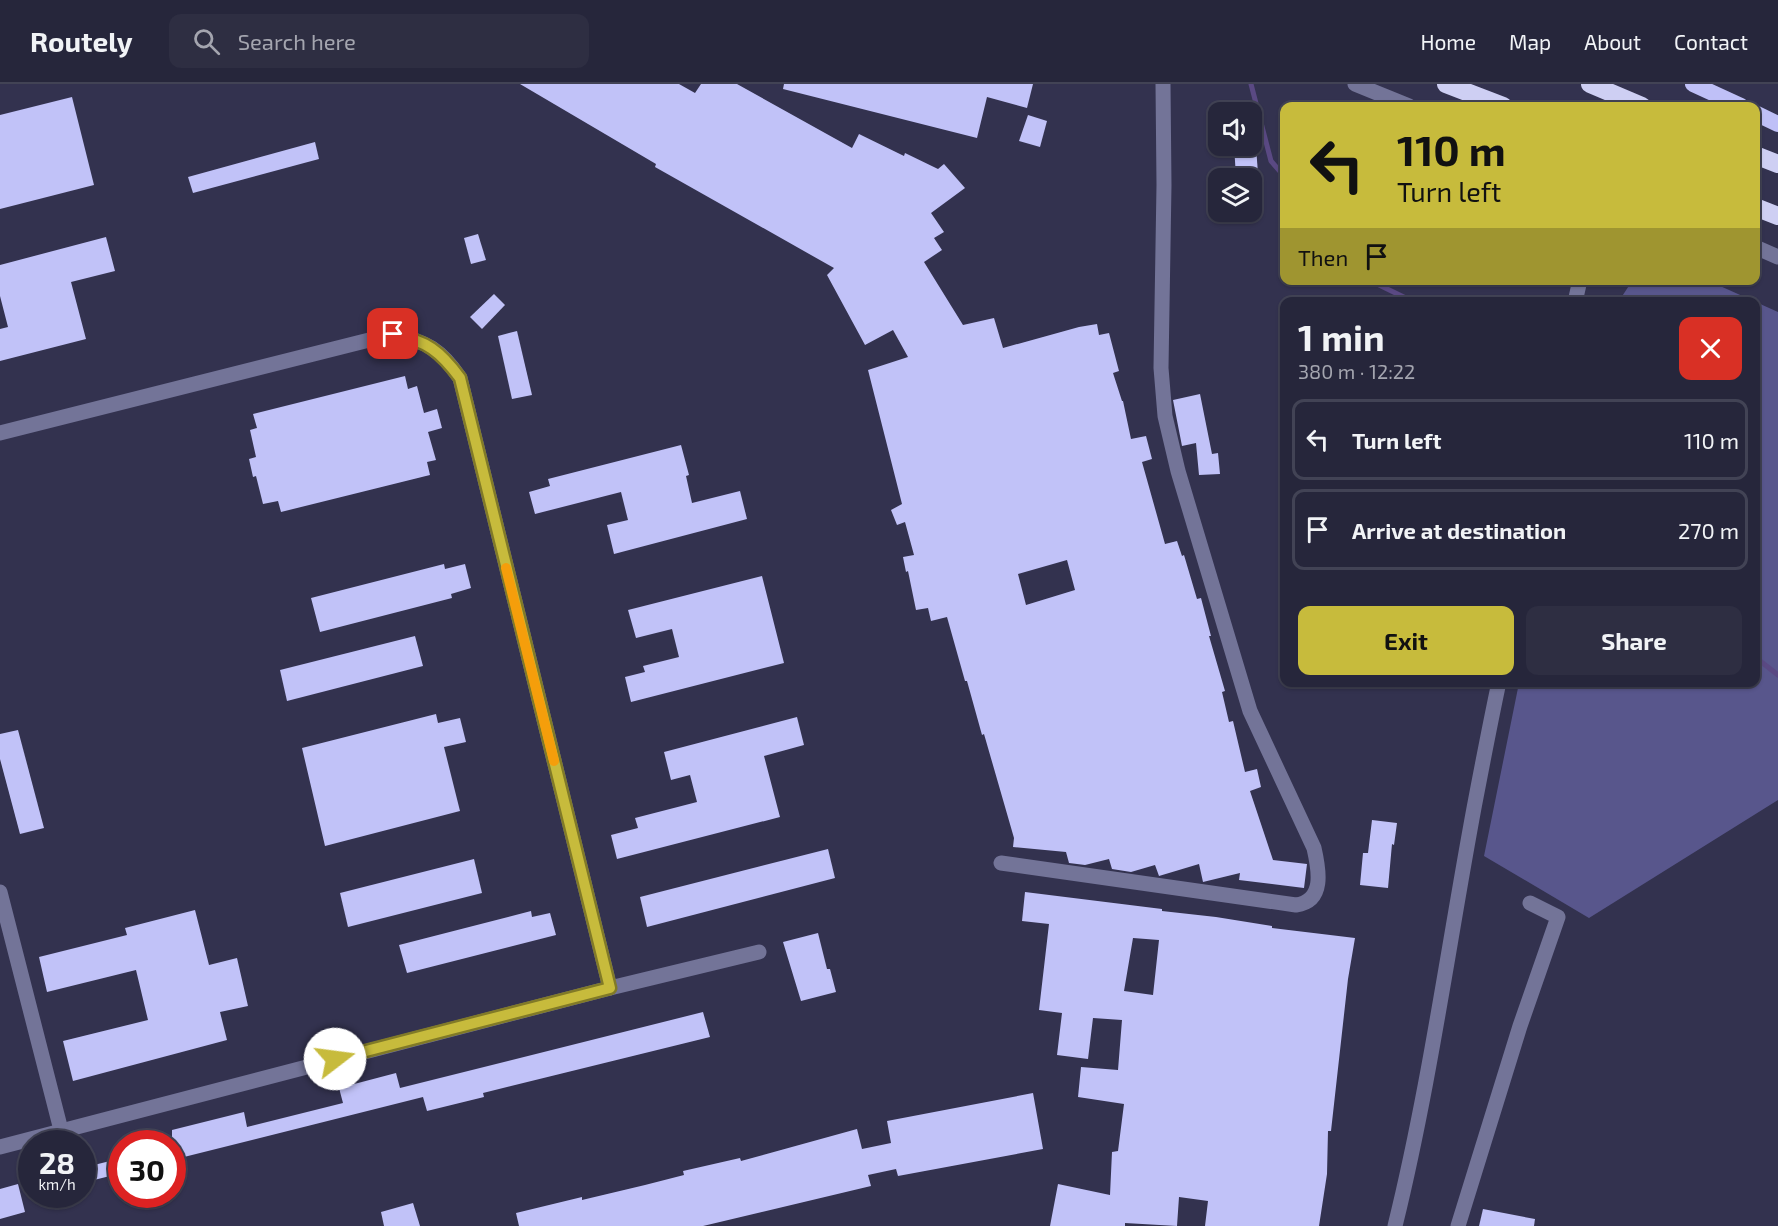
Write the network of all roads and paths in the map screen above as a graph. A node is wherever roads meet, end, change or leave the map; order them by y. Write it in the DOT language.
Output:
graph roads {
  1 [pos="1162,84"];
  2 [pos="1355,84"];
  3 [pos="1446,84"];
  4 [pos="1590,84"];
  5 [pos="1693,84"];
  6 [pos="1399,102"];
  7 [pos="1493,102"];
  8 [pos="1633,102"];
  9 [pos="1732,102"];
  10 [pos="1760,115"];
  11 [pos="1778,124"];
  12 [pos="1760,209"];
  13 [pos="1778,216"];
  14 [pos="1760,249"];
  15 [pos="1778,257"];
  16 [pos="0,433"];
  17 [pos="1498,687"];
  18 [pos="1001,863"];
  19 [pos="0,892"];
  20 [pos="1530,903"];
  21 [pos="759,952"];
  22 [pos="610,988"];
  23 [pos="61,1130"];
  24 [pos="18,1142"];
  25 [pos="0,1147"];
  26 [pos="1395,1226"];
  27 [pos="1458,1226"];
  1 -- 18 [label="street"];
  2 -- 6 [label="street"];
  3 -- 7 [label="highway"];
  4 -- 8 [label="highway"];
  5 -- 9 [label="highway"];
  10 -- 11 [label="highway"];
  12 -- 13 [label="highway"];
  14 -- 15 [label="street"];
  16 -- 22 [label="street"];
  17 -- 26 [label="street"];
  19 -- 23 [label="street"];
  20 -- 27 [label="street"];
  21 -- 22 [label="street"];
  22 -- 23 [label="street"];
  24 -- 25 [label="street"];
}
